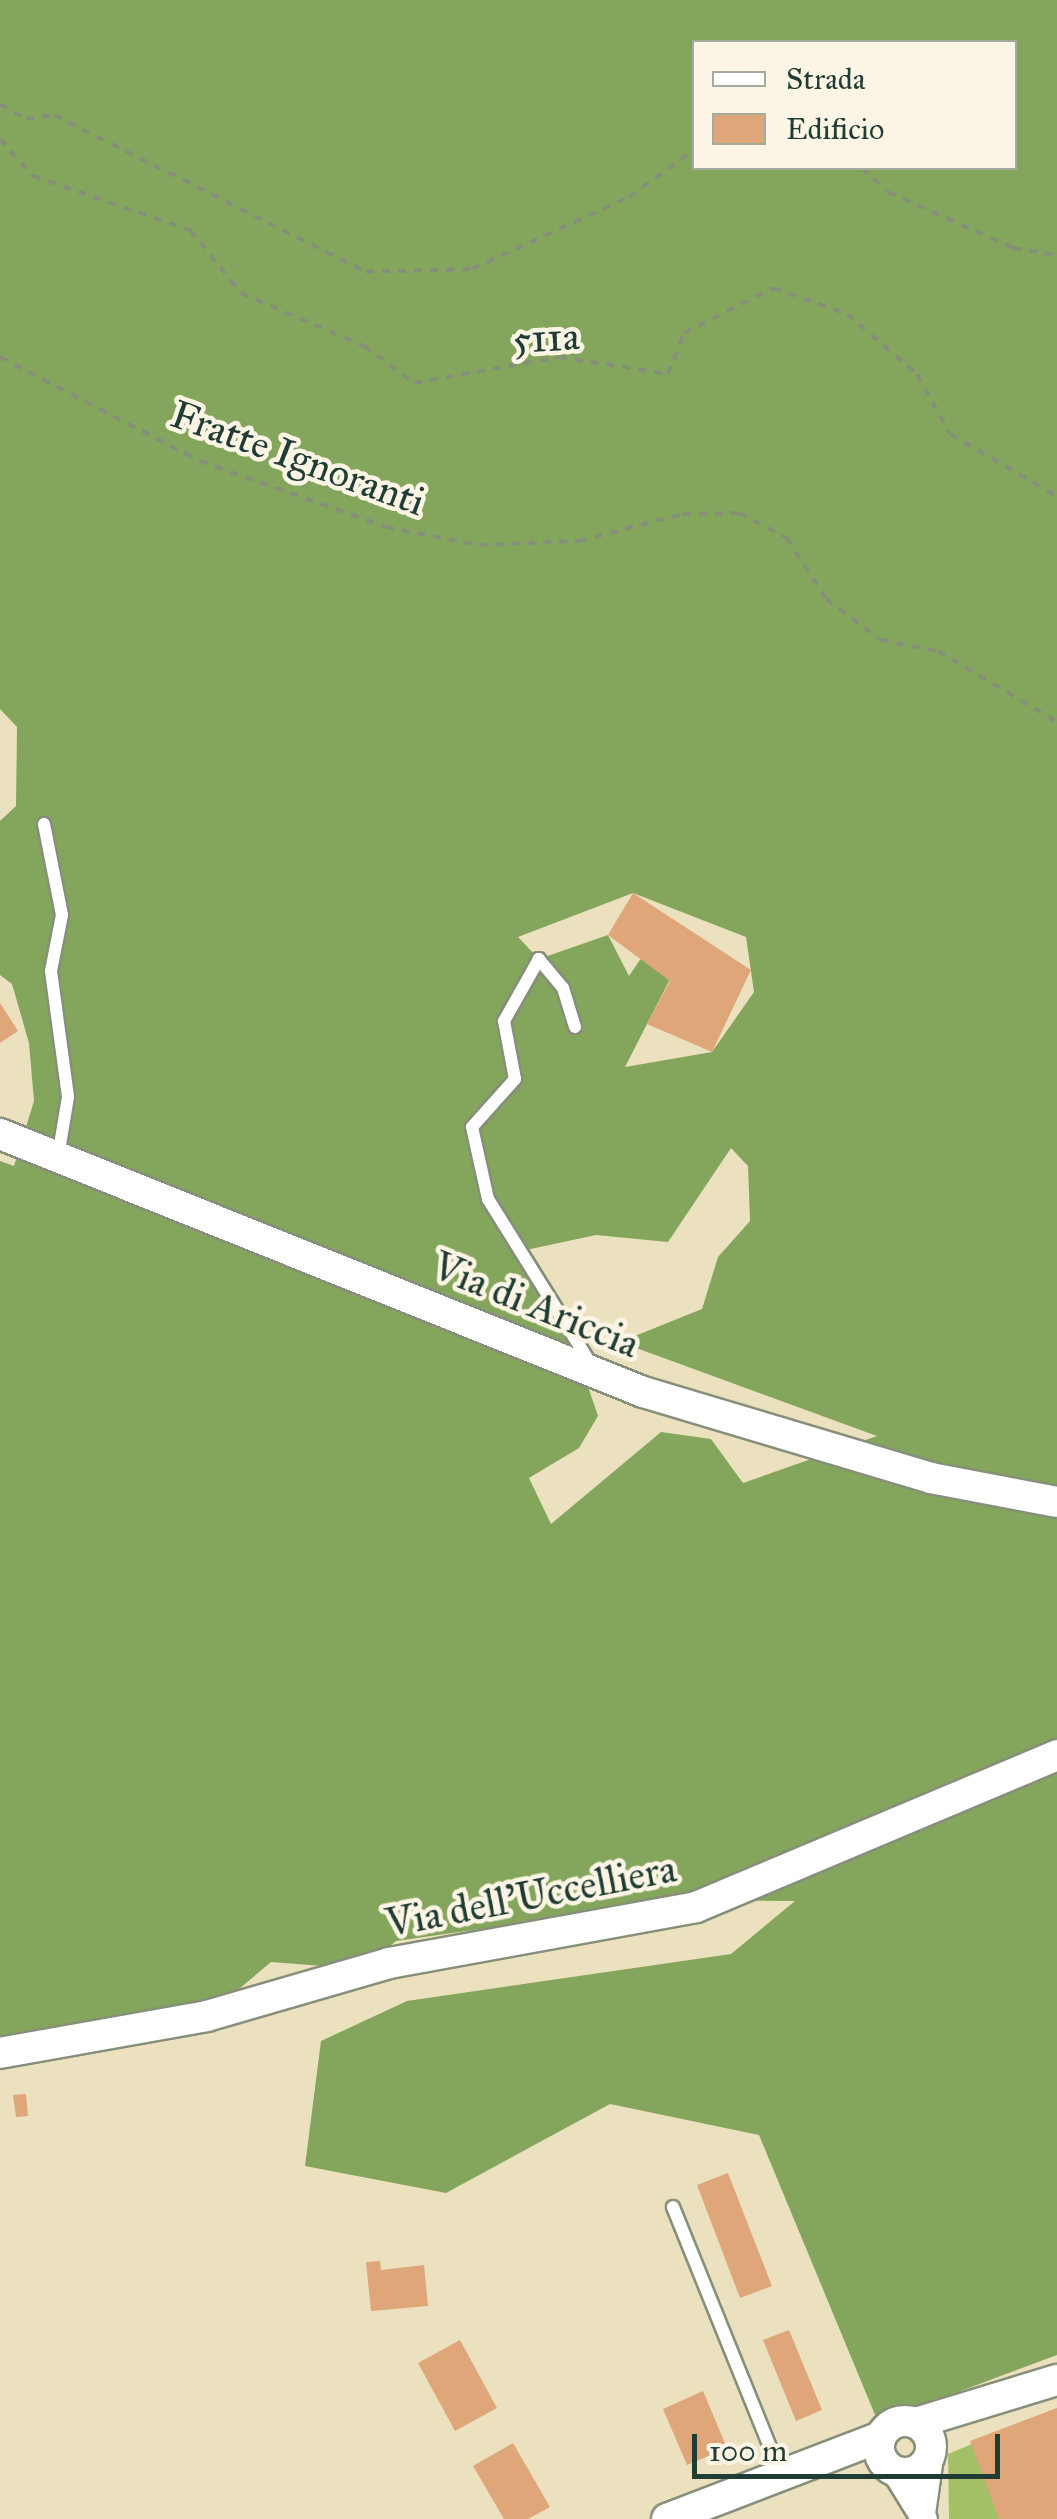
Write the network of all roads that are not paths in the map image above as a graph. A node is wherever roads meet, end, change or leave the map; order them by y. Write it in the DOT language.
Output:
graph roads {
  1 [pos="44,824"];
  2 [pos="575,1027"];
  3 [pos="0,1134"];
  4 [pos="58,1156"];
  5 [pos="596,1372"];
  6 [pos="1057,1502"];
  7 [pos="1057,1754"];
  8 [pos="0,2053"];
  9 [pos="673,2208"];
  10 [pos="1057,2380"];
  11 [pos="995,2399"];
  12 [pos="916,2422"];
  13 [pos="881,2437"];
  14 [pos="931,2454"];
  15 [pos="794,2469"];
  16 [pos="891,2470"];
  17 [pos="923,2516"];
  18 [pos="667,2519"];
  1 -- 4 [label="lane"];
  2 -- 5 [label="lane"];
  3 -- 4 [label="street, Via di Ariccia"];
  4 -- 5 [label="street, Via di Ariccia"];
  5 -- 6 [label="street, Via di Ariccia"];
  7 -- 8 [label="street, Via dell'Uccelliera"];
  9 -- 15 [label="lane"];
  10 -- 11 [label="street"];
  11 -- 12 [label="street"];
  11 -- 14 [label="street"];
  12 -- 13 [label="street"];
  12 -- 14 [label="street"];
  13 -- 15 [label="street"];
  13 -- 16 [label="street"];
  14 -- 16 [label="street"];
  14 -- 17 [label="street"];
  15 -- 16 [label="street"];
  15 -- 18 [label="street"];
  16 -- 17 [label="street"];
}
